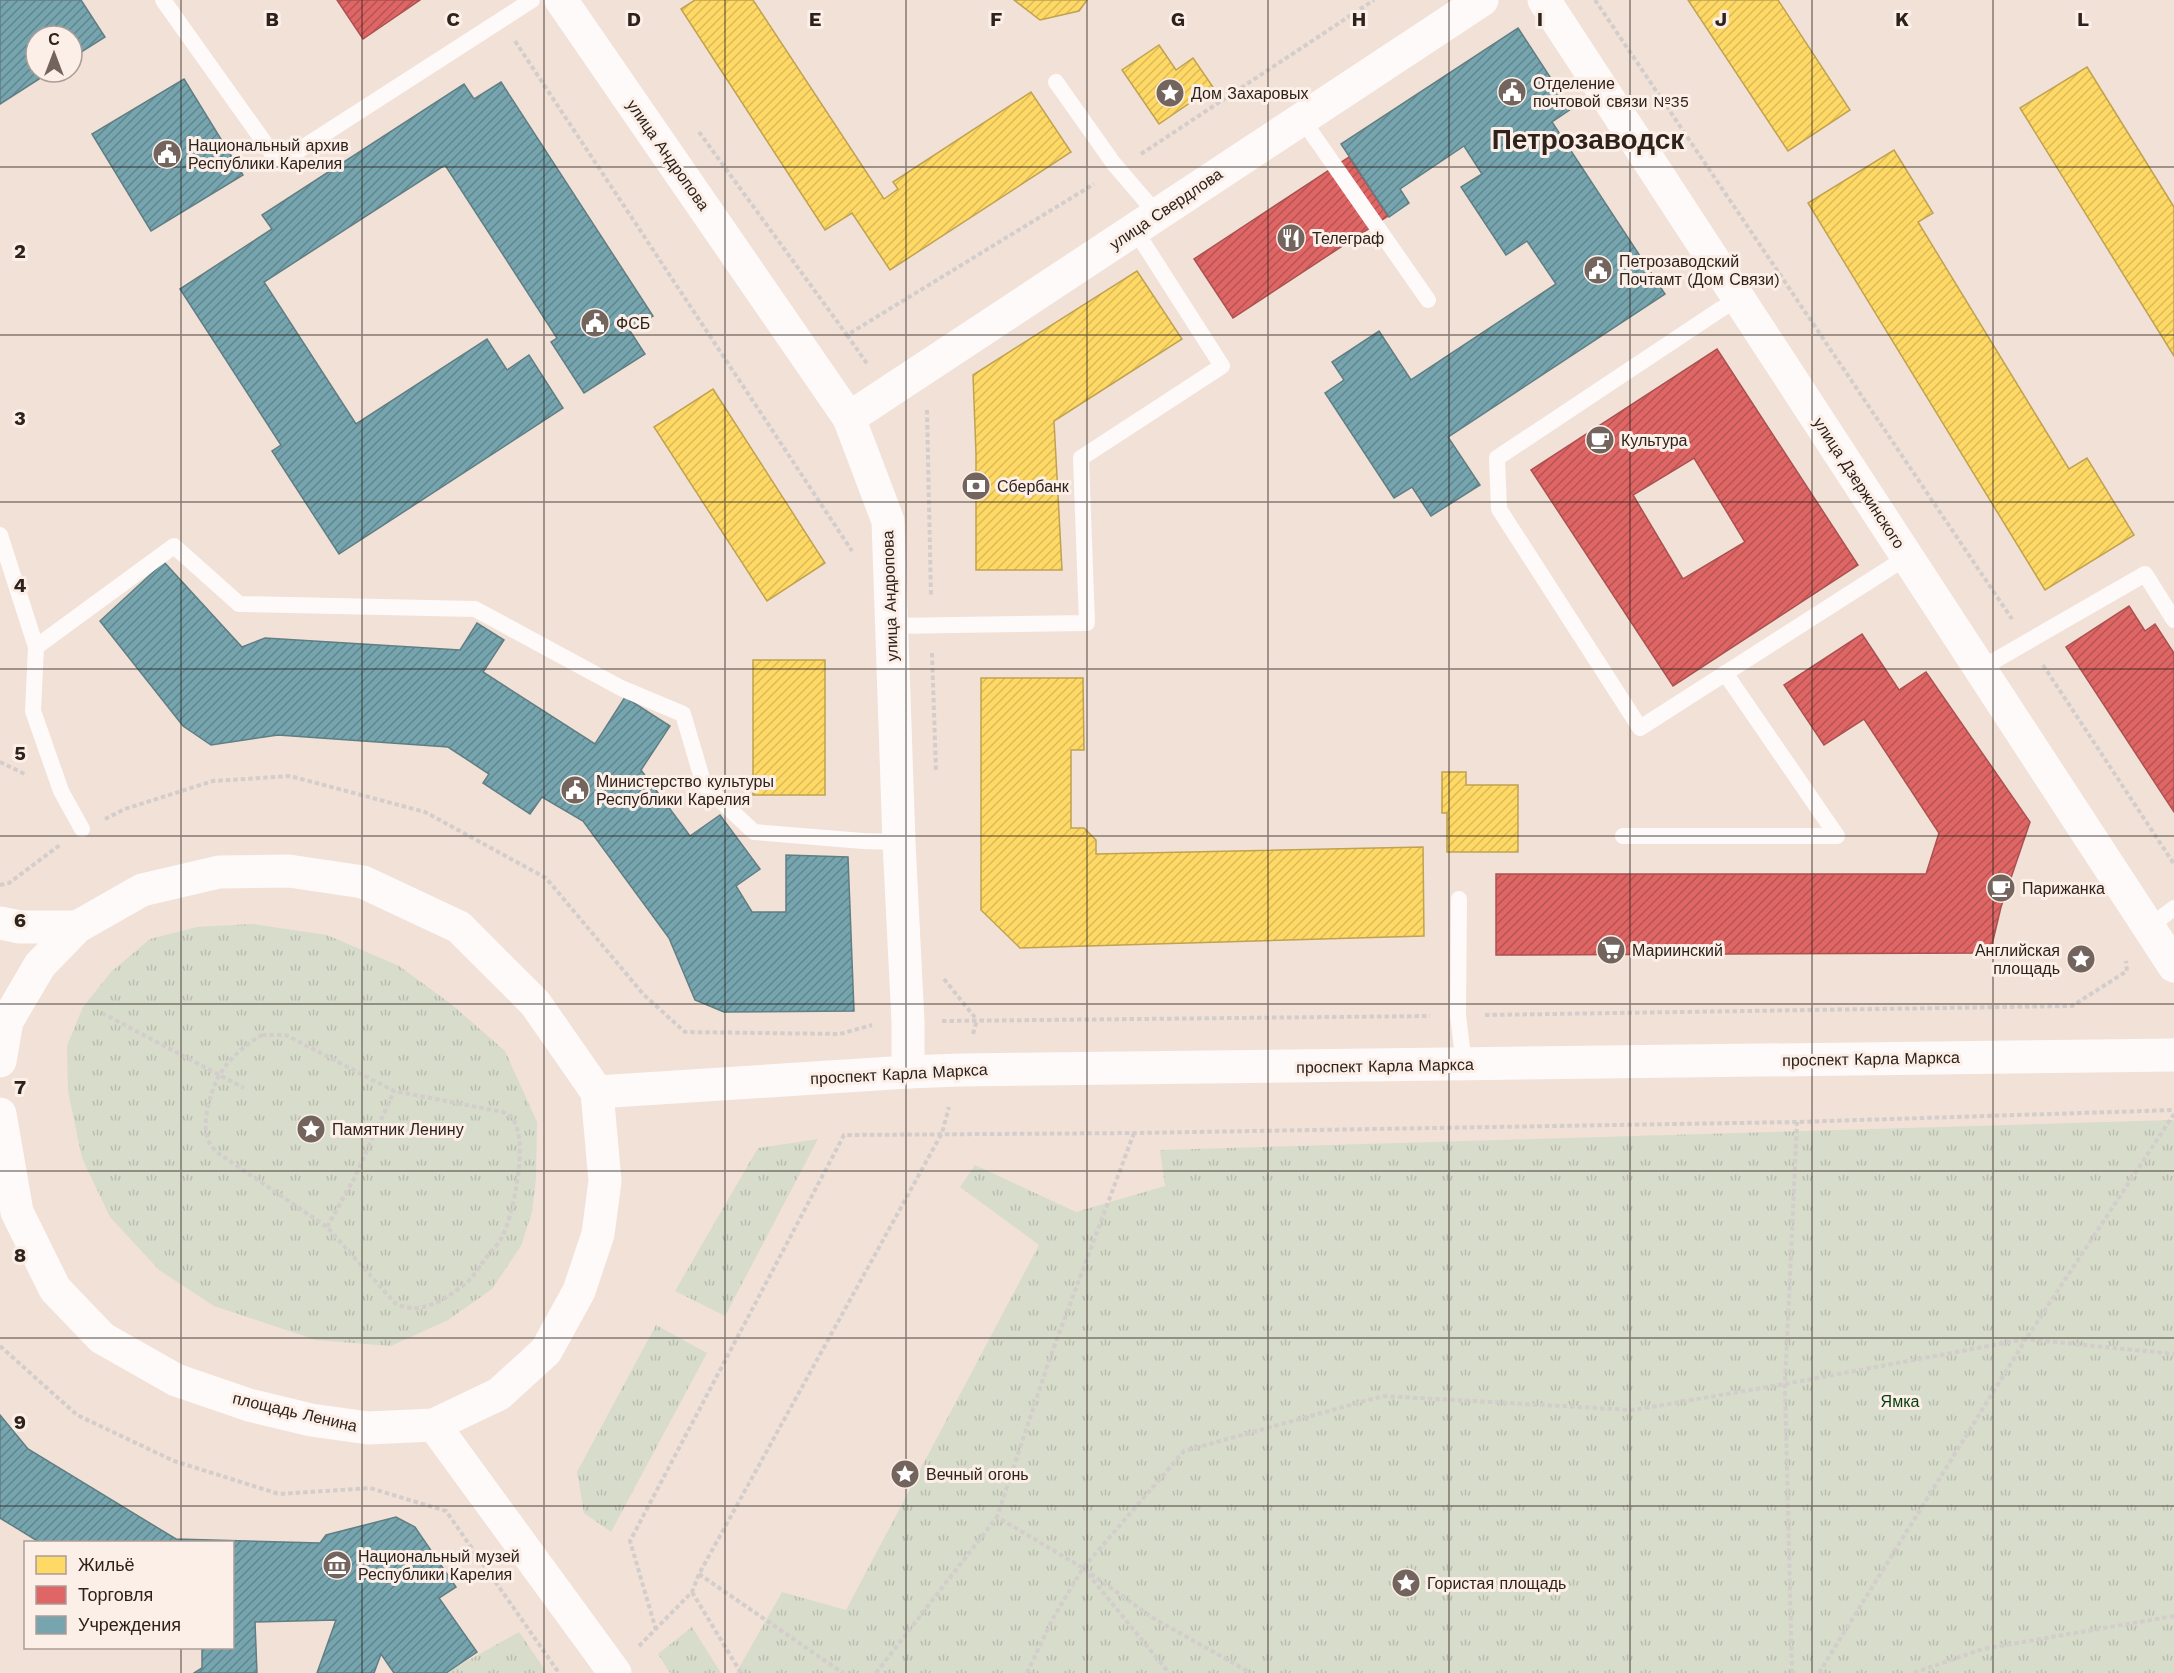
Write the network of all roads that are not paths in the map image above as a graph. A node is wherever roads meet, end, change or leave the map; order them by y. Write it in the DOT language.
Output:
graph roads {
  1 [pos="163,0"];
  2 [pos="532,0"];
  3 [pos="561,0"];
  4 [pos="1482,0"];
  5 [pos="1544,0"];
  6 [pos="1056,82"];
  7 [pos="1302,119"];
  8 [pos="1146,222"];
  9 [pos="1740,299"];
  10 [pos="1428,300"];
  11 [pos="849,418"];
  12 [pos="0,535"];
  13 [pos="1907,557"];
  14 [pos="2174,620"];
  15 [pos="891,626"];
  16 [pos="36,647"];
  17 [pos="1980,669"];
  18 [pos="1725,673"];
  19 [pos="82,830"];
  20 [pos="1623,836"];
  21 [pos="899,842"];
  22 [pos="1459,899"];
  23 [pos="2161,917"];
  24 [pos="0,923"];
  25 [pos="77,927"];
  26 [pos="2174,966"];
  27 [pos="2174,1055"];
  28 [pos="0,1061"];
  29 [pos="1464,1065"];
  30 [pos="908,1072"];
  31 [pos="597,1092"];
  32 [pos="0,1114"];
  33 [pos="434,1425"];
  34 [pos="614,1671"];
  1 -- 2 [label="lane"];
  3 -- 11 [label="main road, улица Андропова"];
  4 -- 7 [label="main road, улица Свердлова"];
  5 -- 9 [label="main road, улица Дзержинского"];
  6 -- 8 [label="lane"];
  7 -- 8 [label="main road, улица Свердлова"];
  7 -- 10 [label="lane"];
  8 -- 11 [label="main road, улица Свердлова"];
  8 -- 15 [label="lane"];
  9 -- 13 [label="main road, улица Дзержинского"];
  9 -- 18 [label="lane"];
  11 -- 15 [label="main road, улица Андропова"];
  12 -- 16 [label="lane"];
  13 -- 17 [label="main road, улица Дзержинского"];
  13 -- 18 [label="lane"];
  14 -- 17 [label="lane"];
  15 -- 21 [label="main road, улица Андропова"];
  16 -- 19 [label="lane"];
  16 -- 21 [label="lane"];
  17 -- 23 [label="main road, улица Дзержинского"];
  18 -- 20 [label="lane"];
  21 -- 30 [label="main road, улица Андропова"];
  22 -- 29 [label="lane"];
  23 -- 26 [label="main road, улица Дзержинского"];
  24 -- 25 [label="main road"];
  25 -- 28 [label="main road, площадь Ленина"];
  25 -- 31 [label="main road, площадь Ленина"];
  27 -- 29 [label="main road, проспект Карла Маркса"];
  29 -- 30 [label="main road, проспект Карла Маркса"];
  30 -- 31 [label="main road, проспект Карла Маркса"];
  31 -- 33 [label="main road, площадь Ленина"];
  32 -- 33 [label="main road, площадь Ленина"];
  33 -- 34 [label="main road"];
}
